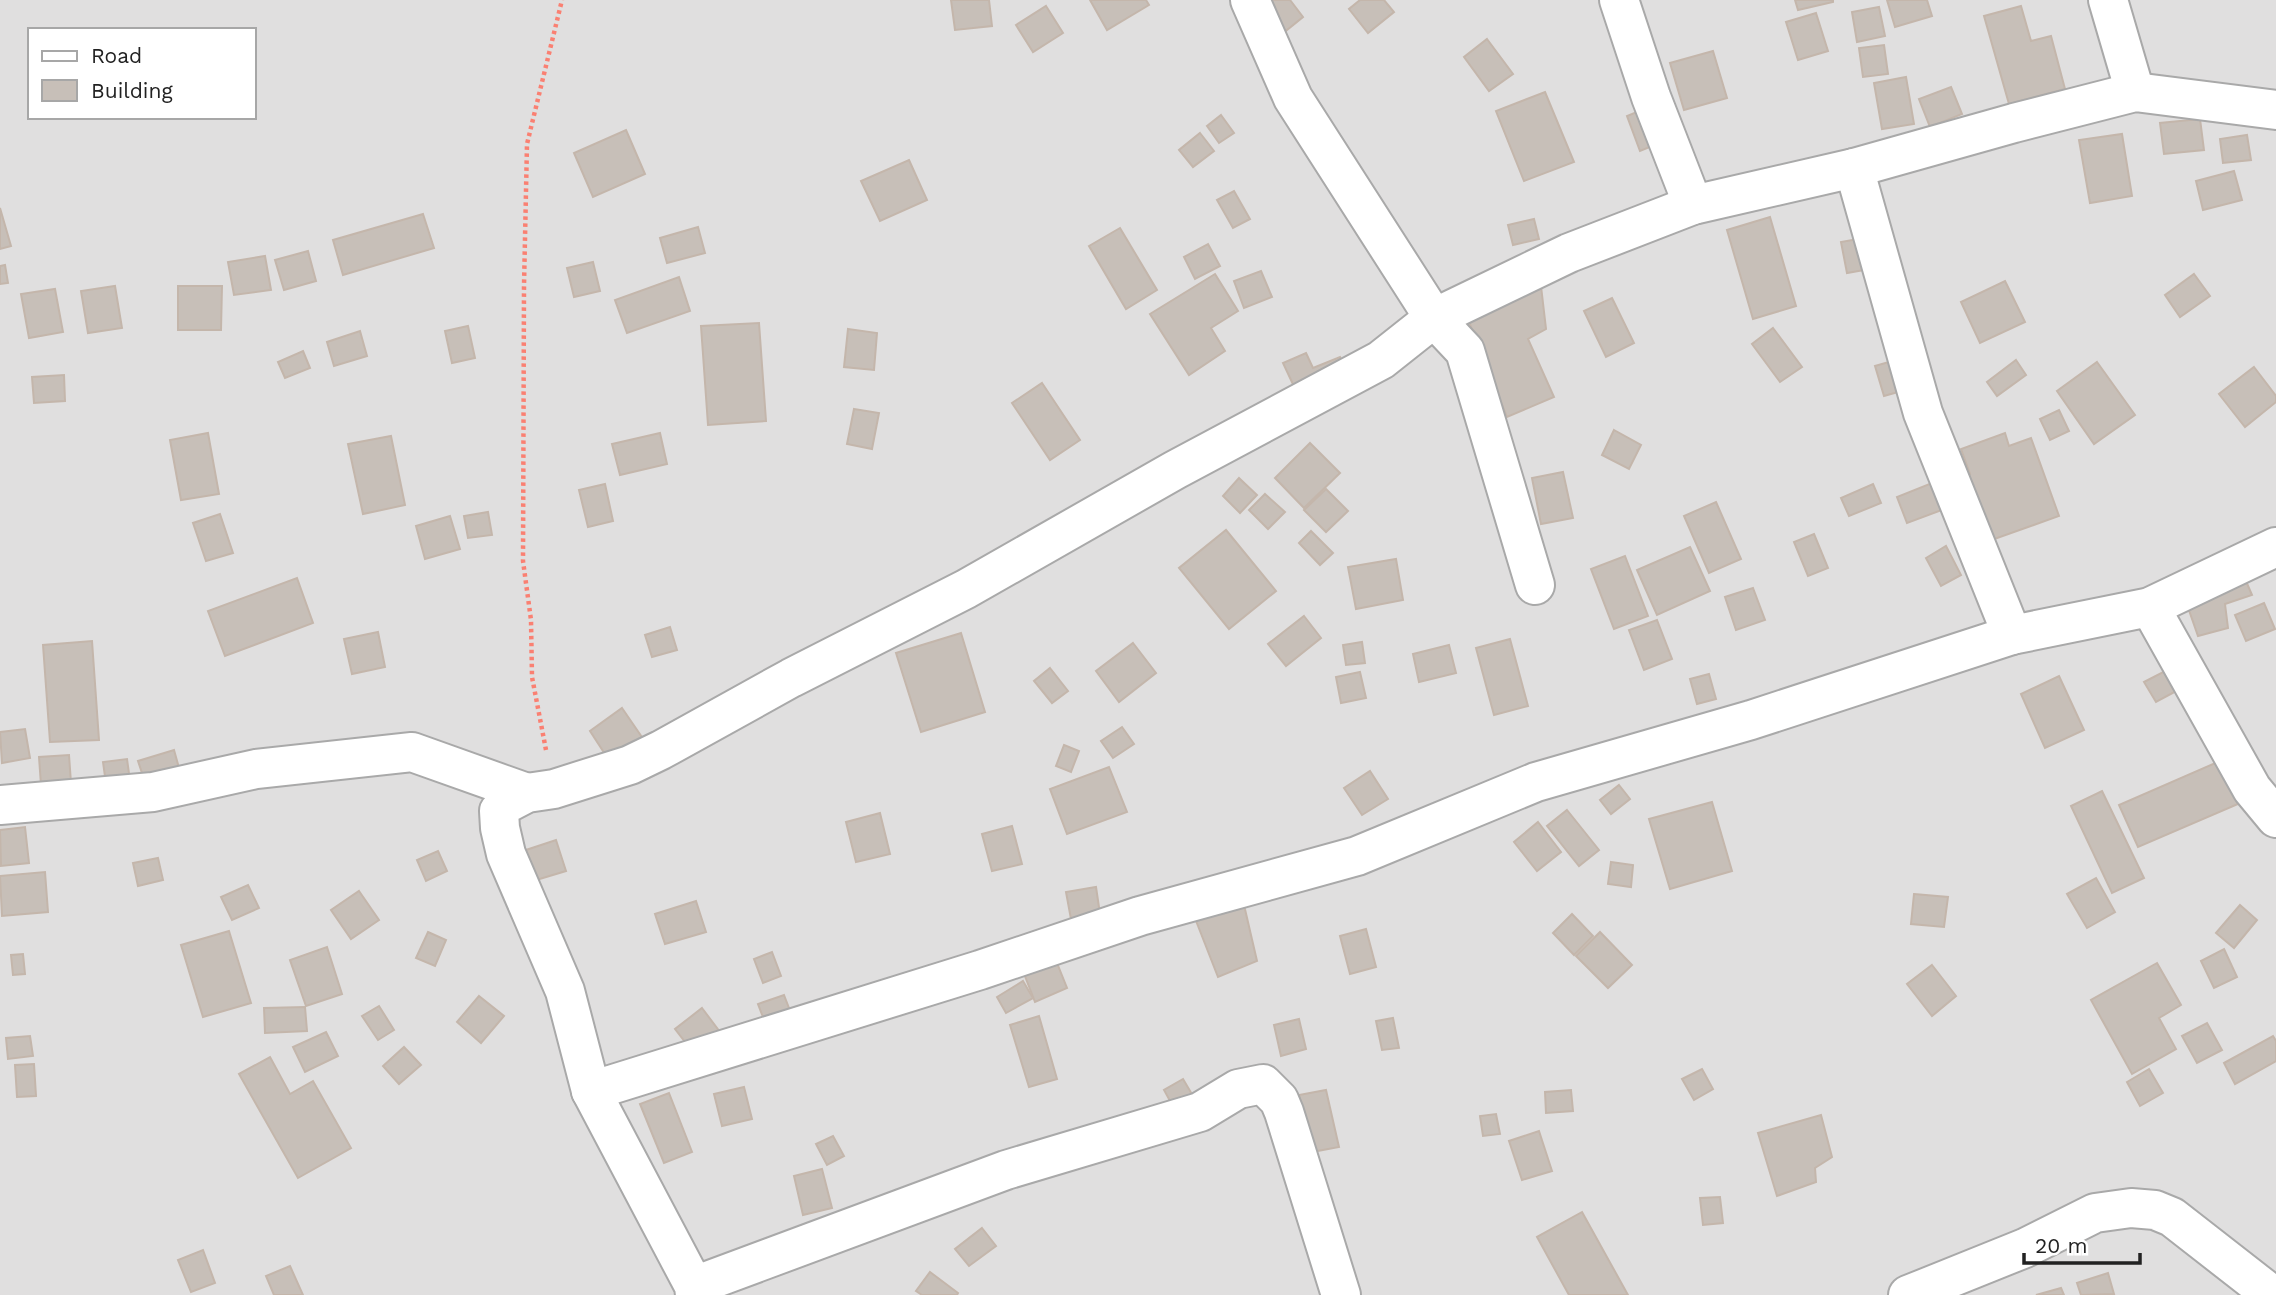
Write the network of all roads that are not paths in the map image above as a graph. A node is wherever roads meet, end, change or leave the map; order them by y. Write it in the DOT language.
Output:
graph roads {
  1 [pos="1250,0"];
  2 [pos="1619,0"];
  3 [pos="2108,0"];
  4 [pos="2135,92"];
  5 [pos="2276,110"];
  6 [pos="1854,168"];
  7 [pos="1693,205"];
  8 [pos="1434,318"];
  9 [pos="2276,547"];
  10 [pos="1535,585"];
  11 [pos="2150,607"];
  12 [pos="2012,635"];
  13 [pos="540,791"];
  14 [pos="0,805"];
  15 [pos="2276,818"];
  16 [pos="591,1091"];
  17 [pos="694,1291"];
  18 [pos="1341,1295"];
  19 [pos="1908,1295"];
  20 [pos="2272,1295"];
  1 -- 8 [label="street"];
  2 -- 7 [label="street"];
  3 -- 4 [label="street"];
  4 -- 5 [label="street"];
  4 -- 6 [label="street"];
  6 -- 7 [label="street"];
  6 -- 12 [label="street"];
  7 -- 8 [label="street"];
  8 -- 10 [label="street"];
  8 -- 13 [label="street"];
  9 -- 11 [label="street"];
  11 -- 12 [label="street"];
  11 -- 15 [label="street"];
  12 -- 16 [label="street"];
  13 -- 14 [label="street"];
  13 -- 16 [label="street"];
  16 -- 17 [label="street"];
  17 -- 18 [label="street"];
  19 -- 20 [label="street"];
}
